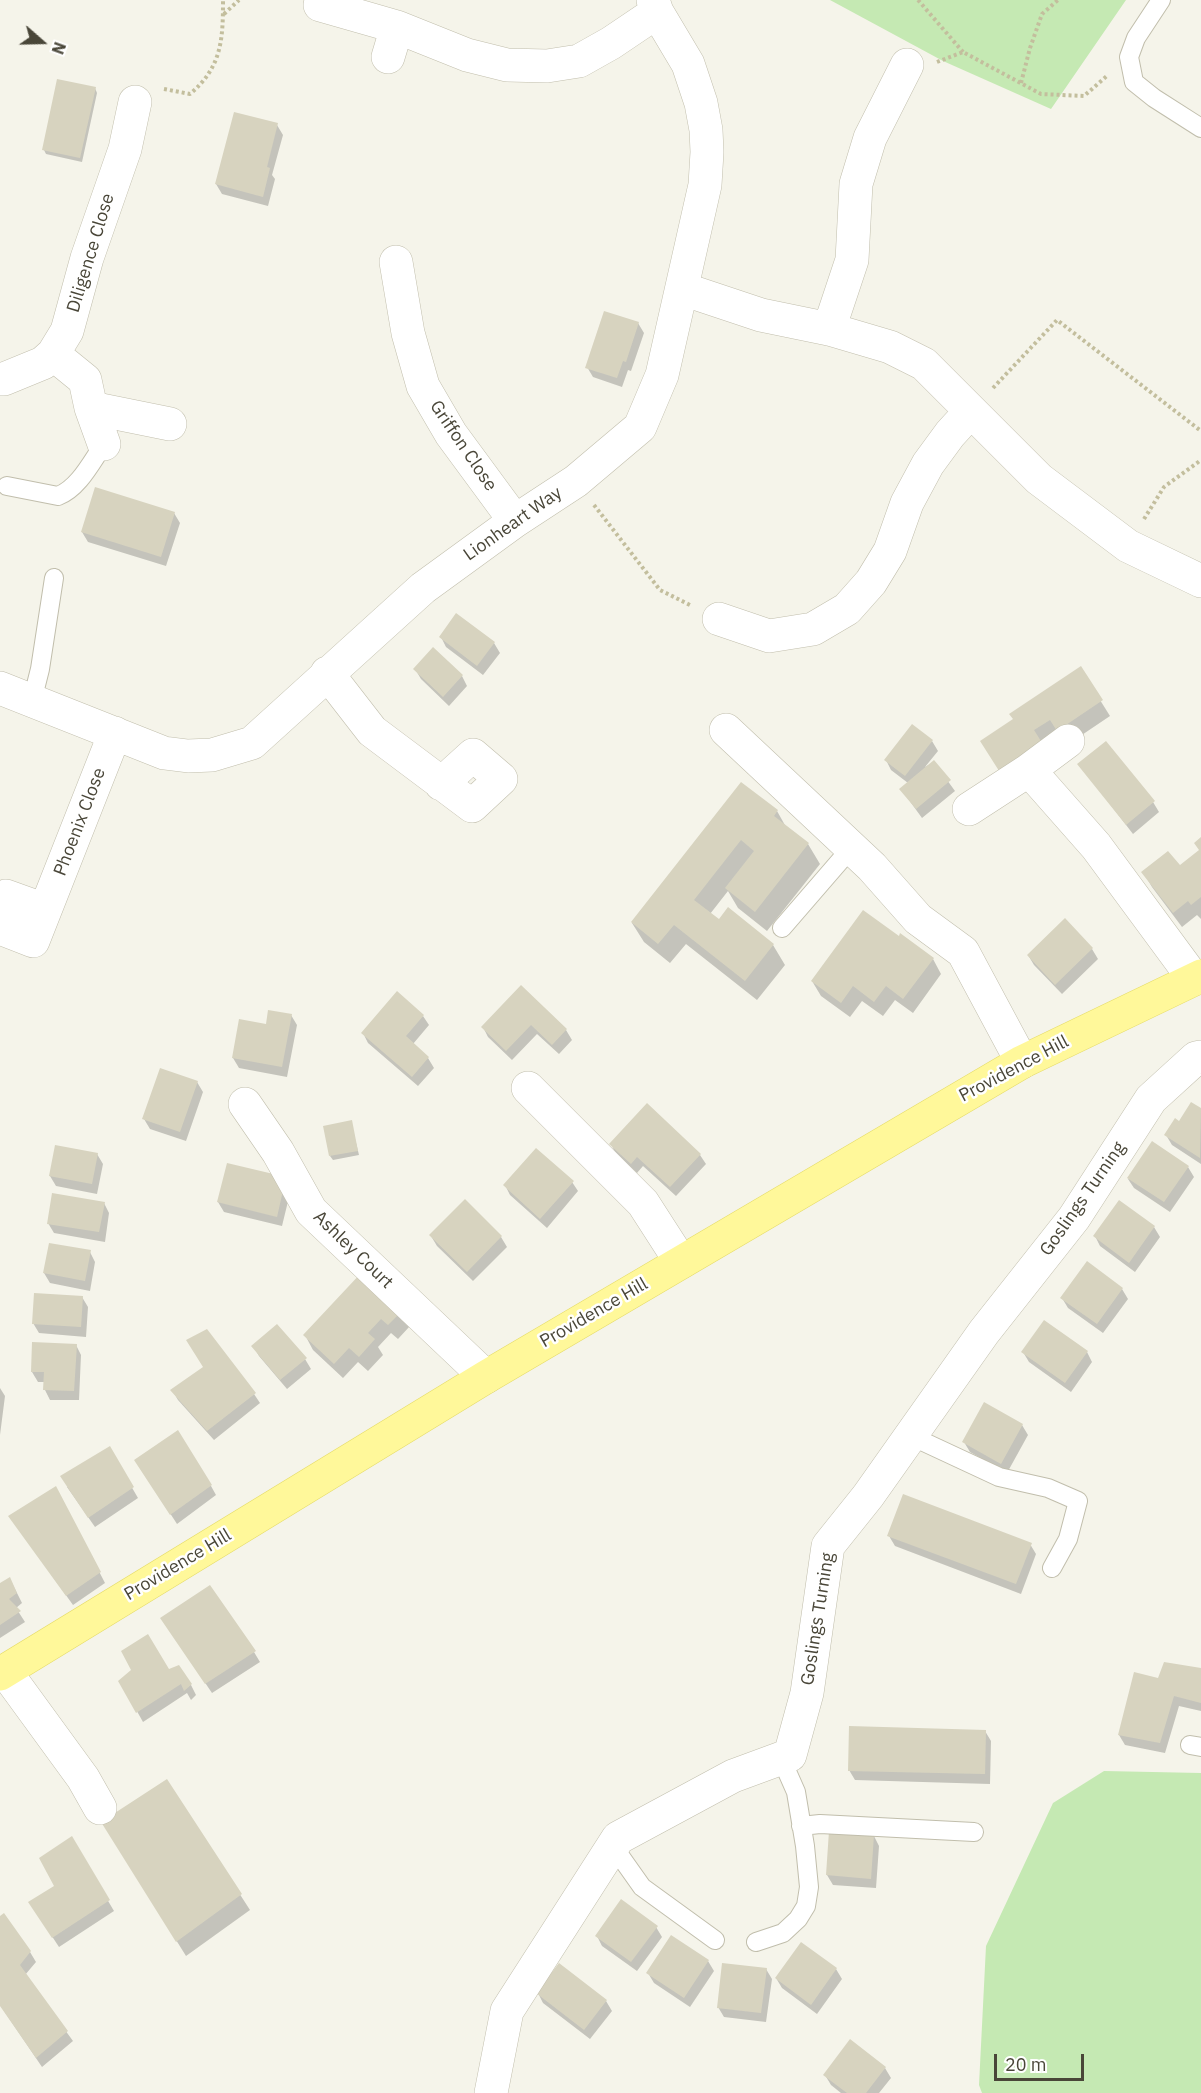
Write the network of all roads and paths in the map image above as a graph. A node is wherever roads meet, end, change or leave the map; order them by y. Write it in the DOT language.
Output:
graph roads {
  1 [pos="223,0"];
  2 [pos="238,0"];
  3 [pos="918,0"];
  4 [pos="1058,0"];
  5 [pos="1161,0"];
  6 [pos="320,5"];
  7 [pos="655,6"];
  8 [pos="223,14"];
  9 [pos="963,52"];
  10 [pos="907,65"];
  11 [pos="1021,83"];
  12 [pos="1084,96"];
  13 [pos="135,102"];
  14 [pos="1201,128"];
  15 [pos="396,262"];
  16 [pos="683,289"];
  17 [pos="829,329"];
  18 [pos="53,354"];
  19 [pos="0,379"];
  20 [pos="91,408"];
  21 [pos="971,411"];
  22 [pos="170,424"];
  23 [pos="1201,431"];
  24 [pos="104,444"];
  25 [pos="1201,460"];
  26 [pos="576,481"];
  27 [pos="7,486"];
  28 [pos="515,521"];
  29 [pos="1128,546"];
  30 [pos="54,578"];
  31 [pos="1201,581"];
  32 [pos="720,620"];
  33 [pos="327,673"];
  34 [pos="0,688"];
  35 [pos="32,701"];
  36 [pos="726,730"];
  37 [pos="115,733"];
  38 [pos="1068,741"];
  39 [pos="1029,770"];
  40 [pos="441,784"];
  41 [pos="969,810"];
  42 [pos="852,847"];
  43 [pos="45,910"];
  44 [pos="0,915"];
  45 [pos="0,928"];
  46 [pos="782,928"];
  47 [pos="1198,977"];
  48 [pos="1201,1057"];
  49 [pos="1022,1062"];
  50 [pos="528,1088"];
  51 [pos="245,1104"];
  52 [pos="681,1262"];
  53 [pos="486,1377"];
  54 [pos="911,1436"];
  55 [pos="1052,1568"];
  56 [pos="2,1673"];
  57 [pos="781,1758"];
  58 [pos="100,1808"];
  59 [pos="801,1826"];
  60 [pos="974,1832"];
  61 [pos="613,1846"];
  62 [pos="715,1940"];
  63 [pos="756,1942"];
  64 [pos="491,2093"];
  1 -- 8 [label="path"];
  2 -- 8 [label="path"];
  3 -- 9 [label="path"];
  4 -- 11 [label="path"];
  5 -- 14 [label="lane"];
  6 -- 7 [label="street"];
  7 -- 16 [label="street, Lionheart Way"];
  8 -- 13 [label="path"];
  9 -- 10 [label="path"];
  9 -- 11 [label="path"];
  10 -- 17 [label="street"];
  11 -- 12 [label="path"];
  13 -- 18 [label="street, Diligence Close"];
  15 -- 28 [label="street, Griffon Close"];
  16 -- 17 [label="street"];
  16 -- 26 [label="street, Lionheart Way"];
  17 -- 21 [label="street"];
  18 -- 19 [label="street, Diligence Close"];
  18 -- 20 [label="street"];
  20 -- 22 [label="street"];
  20 -- 24 [label="street"];
  21 -- 23 [label="path"];
  21 -- 29 [label="street"];
  21 -- 32 [label="street"];
  24 -- 27 [label="lane"];
  25 -- 29 [label="path"];
  26 -- 28 [label="street, Lionheart Way"];
  26 -- 32 [label="path"];
  28 -- 33 [label="street, Lionheart Way"];
  29 -- 31 [label="street"];
  30 -- 35 [label="lane"];
  33 -- 37 [label="street, Lionheart Way"];
  33 -- 40 [label="street"];
  34 -- 35 [label="street, Lionheart Way"];
  35 -- 37 [label="street, Lionheart Way"];
  36 -- 42 [label="street"];
  37 -- 43 [label="street, Phoenix Close"];
  38 -- 39 [label="street"];
  39 -- 41 [label="street"];
  39 -- 47 [label="street"];
  42 -- 46 [label="lane"];
  42 -- 49 [label="street"];
  43 -- 44 [label="street"];
  43 -- 45 [label="street, Phoenix Close"];
  47 -- 49 [label="main road, Providence Hill"];
  48 -- 54 [label="street, Goslings Turning"];
  49 -- 52 [label="main road, Providence Hill"];
  50 -- 52 [label="street"];
  51 -- 53 [label="street, Ashley Court"];
  52 -- 53 [label="main road, Providence Hill"];
  53 -- 56 [label="main road, Providence Hill"];
  54 -- 55 [label="lane"];
  54 -- 57 [label="street, Goslings Turning"];
  56 -- 58 [label="street"];
  57 -- 59 [label="lane"];
  57 -- 61 [label="street"];
  59 -- 60 [label="lane"];
  59 -- 63 [label="lane"];
  61 -- 62 [label="lane"];
  61 -- 64 [label="street"];
}
